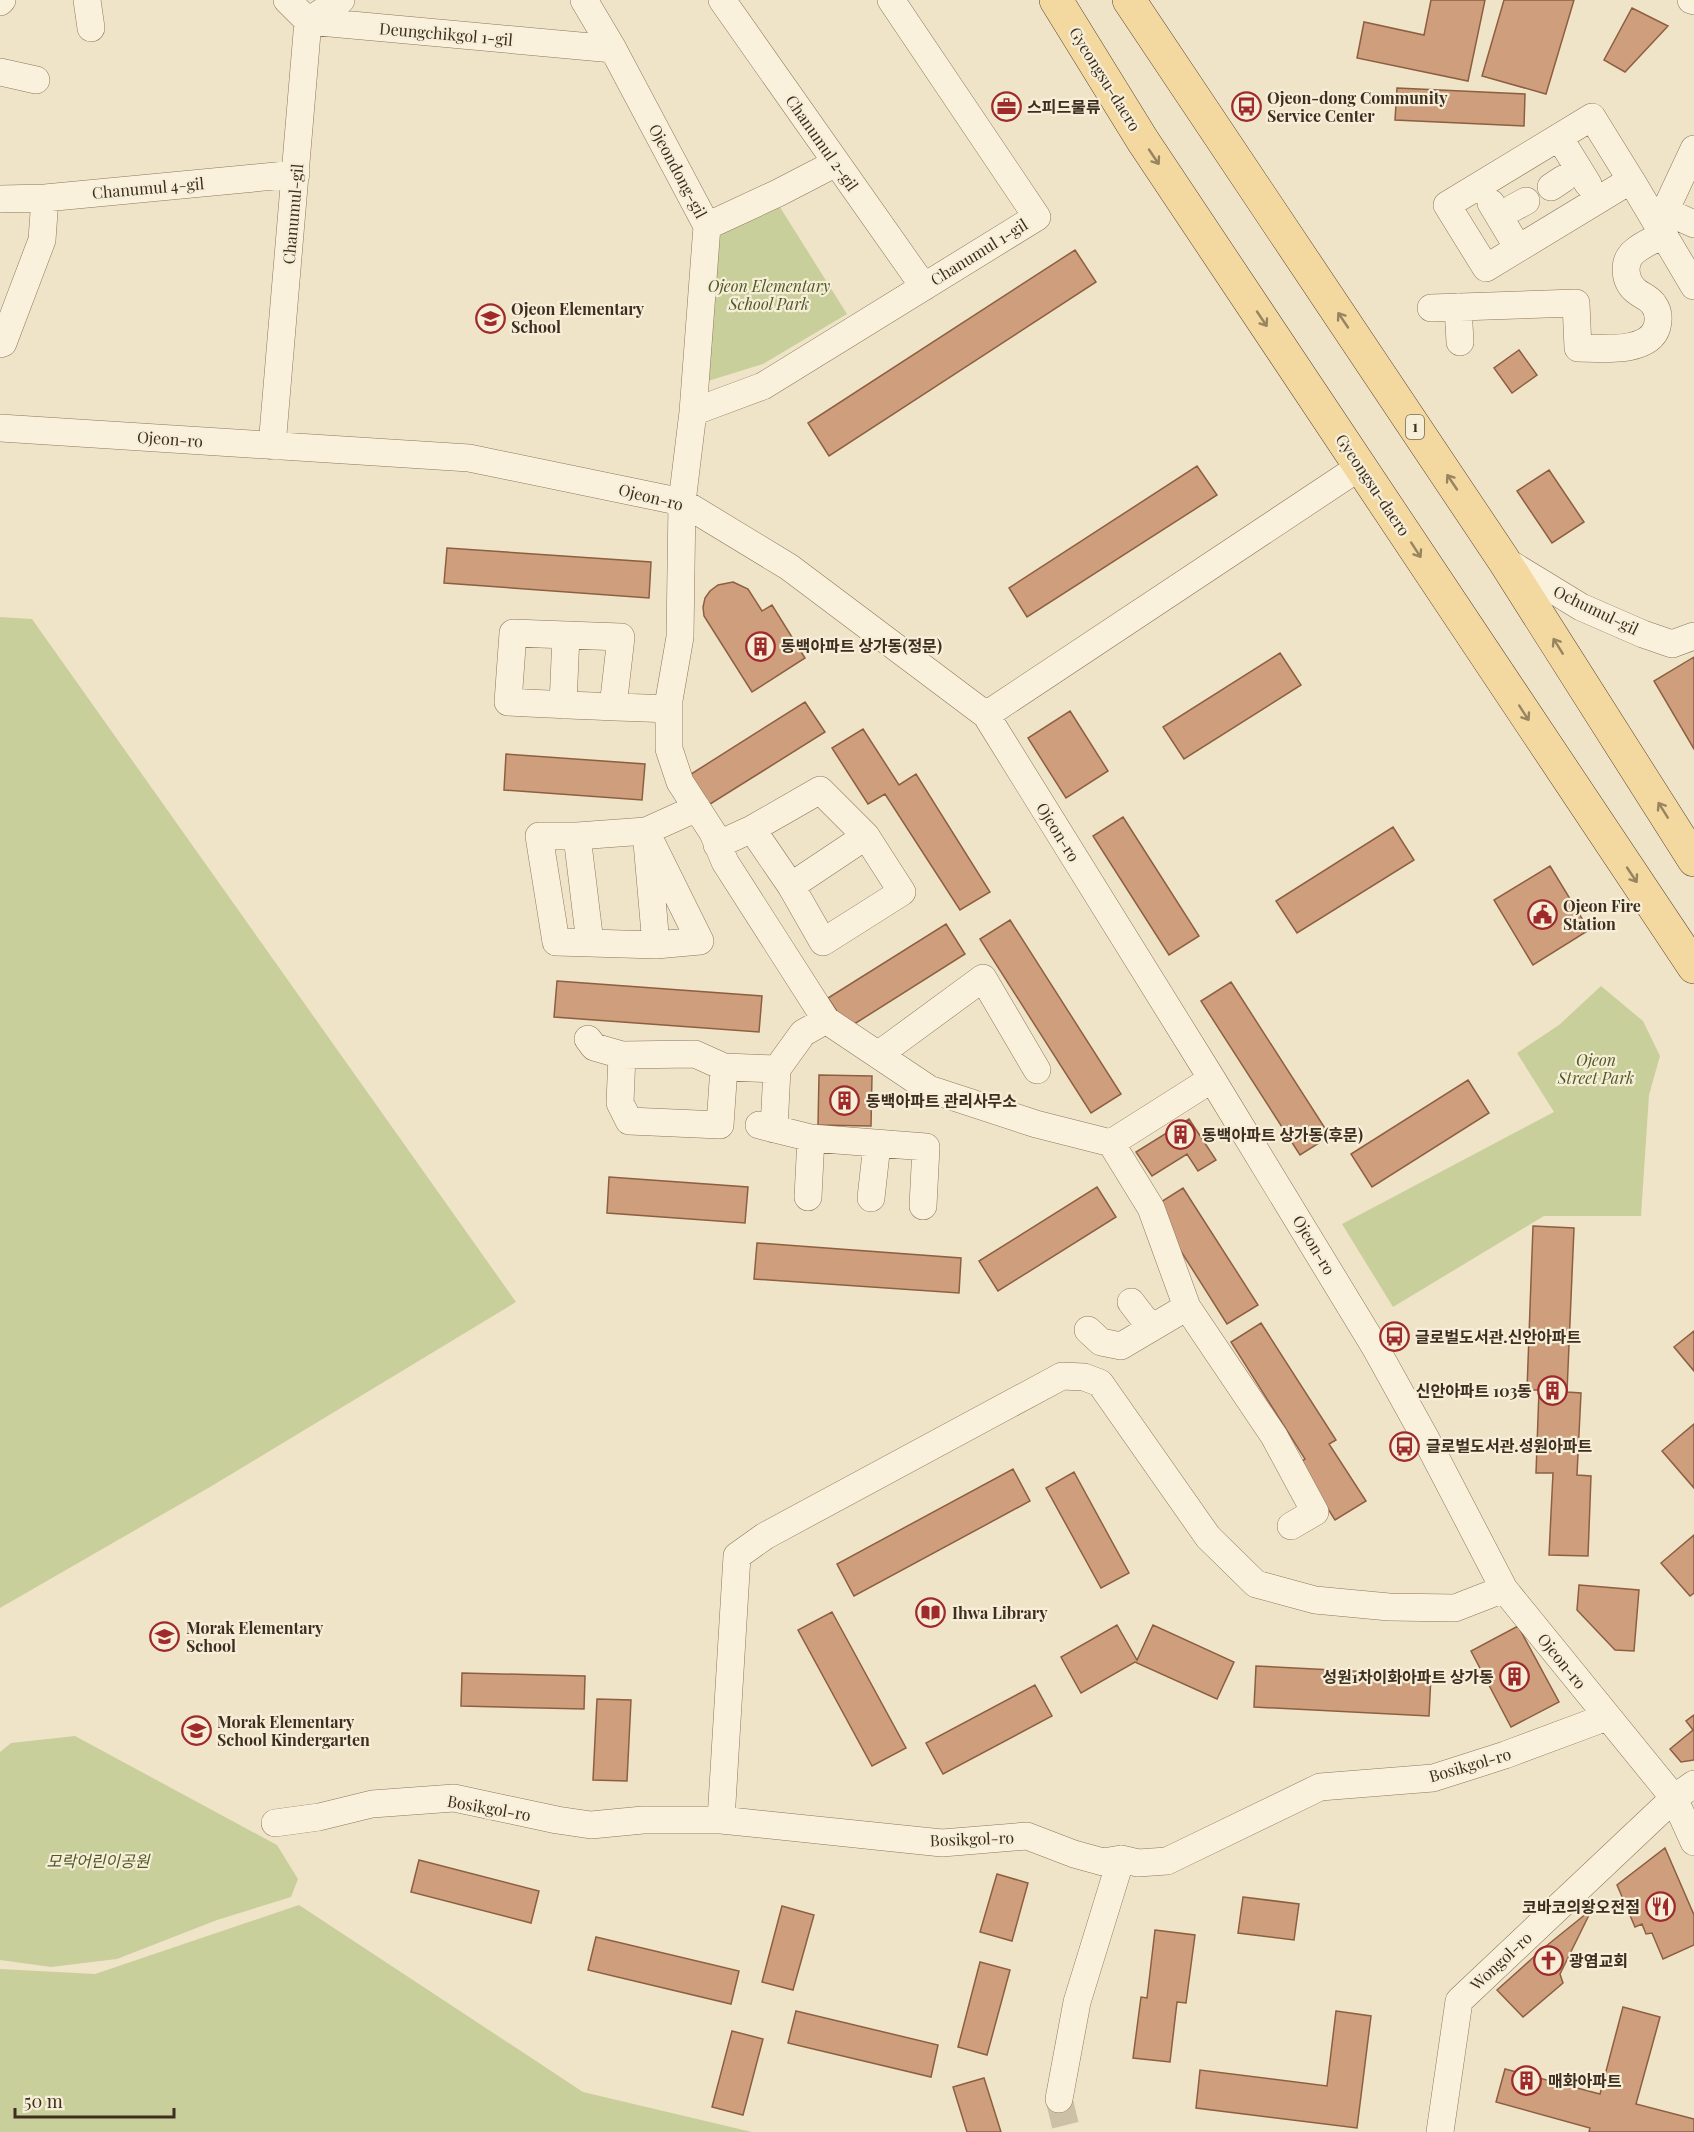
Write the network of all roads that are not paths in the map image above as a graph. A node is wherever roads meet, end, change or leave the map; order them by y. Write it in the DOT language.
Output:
graph roads {
  1 [pos="87,0"];
  2 [pos="287,0"];
  3 [pos="341,0"];
  4 [pos="584,0"];
  5 [pos="722,0"];
  6 [pos="891,0"];
  7 [pos="1056,0"];
  8 [pos="1129,0"];
  9 [pos="308,21"];
  10 [pos="91,28"];
  11 [pos="613,49"];
  12 [pos="0,72"];
  13 [pos="36,80"];
  14 [pos="1559,137"];
  15 [pos="1694,149"];
  16 [pos="836,163"];
  17 [pos="296,174"];
  18 [pos="1494,176"];
  19 [pos="1573,180"];
  20 [pos="1631,180"];
  21 [pos="1687,181"];
  22 [pos="45,198"];
  23 [pos="0,200"];
  24 [pos="1694,224"];
  25 [pos="707,226"];
  26 [pos="1663,235"];
  27 [pos="1518,248"];
  28 [pos="1694,286"];
  29 [pos="924,287"];
  30 [pos="1458,307"];
  31 [pos="1431,309"];
  32 [pos="1460,342"];
  33 [pos="0,344"];
  34 [pos="693,412"];
  35 [pos="0,428"];
  36 [pos="272,446"];
  37 [pos="1361,466"];
  38 [pos="682,502"];
  39 [pos="1503,559"];
  40 [pos="566,635"];
  41 [pos="1694,636"];
  42 [pos="563,705"];
  43 [pos="613,707"];
  44 [pos="669,709"];
  45 [pos="986,715"];
  46 [pos="697,808"];
  47 [pos="752,829"];
  48 [pos="646,831"];
  49 [pos="577,836"];
  50 [pos="866,836"];
  51 [pos="717,845"];
  52 [pos="1694,860"];
  53 [pos="791,886"];
  54 [pos="590,943"];
  55 [pos="656,945"];
  56 [pos="1694,967"];
  57 [pos="826,1020"];
  58 [pos="588,1039"];
  59 [pos="622,1055"];
  60 [pos="878,1055"];
  61 [pos="724,1066"];
  62 [pos="777,1069"];
  63 [pos="1037,1070"];
  64 [pos="1212,1079"];
  65 [pos="811,1138"];
  66 [pos="1111,1143"];
  67 [pos="877,1144"];
  68 [pos="808,1197"];
  69 [pos="871,1198"];
  70 [pos="923,1206"];
  71 [pos="1131,1302"];
  72 [pos="1187,1307"];
  73 [pos="1151,1328"];
  74 [pos="1088,1330"];
  75 [pos="1291,1526"];
  76 [pos="1504,1589"];
  77 [pos="1607,1716"];
  78 [pos="1684,1791"];
  79 [pos="722,1820"];
  80 [pos="275,1823"];
  81 [pos="1694,1842"];
  82 [pos="1121,1860"];
  83 [pos="1059,2099"];
  84 [pos="1440,2132"];
  1 -- 10 [label="street"];
  2 -- 9 [label="street"];
  3 -- 9 [label="street"];
  4 -- 11 [label="street, Ojeondong-gil"];
  5 -- 16 [label="street, Chanumul 2-gil"];
  6 -- 29 [label="street, Chanumul 1-gil"];
  7 -- 37 [label="main road, Gyeongsu-daero, one-way"];
  39 -- 8 [label="main road, 1, one-way"];
  9 -- 11 [label="street, Deungchikgol 1-gil"];
  9 -- 17 [label="street, Chanumul-gil"];
  11 -- 25 [label="street, Ojeondong-gil"];
  12 -- 13 [label="street"];
  14 -- 18 [label="street"];
  14 -- 19 [label="street"];
  14 -- 20 [label="street"];
  15 -- 21 [label="street"];
  16 -- 25 [label="street"];
  16 -- 29 [label="street, Chanumul 2-gil"];
  17 -- 22 [label="street, Chanumul 4-gil"];
  17 -- 36 [label="street, Chanumul-gil"];
  18 -- 27 [label="street"];
  18 -- 27 [label="street"];
  19 -- 20 [label="street"];
  19 -- 27 [label="street"];
  20 -- 26 [label="street"];
  21 -- 24 [label="street"];
  22 -- 23 [label="street, Chanumul 4-gil"];
  22 -- 33 [label="street"];
  25 -- 34 [label="street, Ojeondong-gil"];
  26 -- 28 [label="street"];
  26 -- 30 [label="street"];
  29 -- 34 [label="street, Chanumul 1-gil"];
  30 -- 31 [label="street"];
  30 -- 32 [label="street"];
  34 -- 38 [label="street, Ojeondong-gil"];
  35 -- 36 [label="street, Ojeon-ro"];
  36 -- 38 [label="street, Ojeon-ro"];
  37 -- 45 [label="street"];
  37 -- 56 [label="main road, Gyeongsu-daero, one-way"];
  38 -- 44 [label="street, Ojeondong-gil"];
  38 -- 45 [label="street, Ojeon-ro"];
  39 -- 41 [label="street, Ochumul-gil"];
  52 -- 39 [label="main road, 1, one-way"];
  40 -- 42 [label="street"];
  40 -- 42 [label="street"];
  40 -- 43 [label="street"];
  42 -- 43 [label="street"];
  43 -- 44 [label="street"];
  44 -- 46 [label="street, Ojeondong-gil"];
  45 -- 64 [label="street, Ojeon-ro"];
  46 -- 48 [label="street"];
  46 -- 51 [label="street, Ojeondong-gil"];
  47 -- 50 [label="street"];
  47 -- 51 [label="street"];
  47 -- 53 [label="street"];
  48 -- 49 [label="street"];
  48 -- 55 [label="street"];
  48 -- 55 [label="street"];
  49 -- 54 [label="street"];
  49 -- 54 [label="street"];
  50 -- 53 [label="street"];
  50 -- 53 [label="street"];
  51 -- 57 [label="street, Ojeondong-gil"];
  54 -- 55 [label="street"];
  57 -- 60 [label="street"];
  57 -- 62 [label="street"];
  58 -- 59 [label="street"];
  59 -- 61 [label="street"];
  59 -- 61 [label="street"];
  60 -- 63 [label="street"];
  60 -- 66 [label="street"];
  61 -- 62 [label="street"];
  62 -- 65 [label="street"];
  64 -- 66 [label="street"];
  64 -- 76 [label="street, Ojeon-ro"];
  65 -- 67 [label="street"];
  65 -- 68 [label="street"];
  66 -- 72 [label="street"];
  67 -- 69 [label="street"];
  67 -- 70 [label="street"];
  71 -- 73 [label="street"];
  72 -- 73 [label="street"];
  72 -- 75 [label="street"];
  73 -- 74 [label="street"];
  76 -- 77 [label="street, Ojeon-ro"];
  76 -- 79 [label="street"];
  77 -- 78 [label="street, Ojeon-ro"];
  77 -- 82 [label="street, Bosikgol-ro"];
  78 -- 81 [label="street, Ojeon-ro"];
  78 -- 84 [label="street, Wongol-ro"];
  79 -- 80 [label="street, Bosikgol-ro"];
  79 -- 82 [label="street, Bosikgol-ro"];
  82 -- 83 [label="street"];
}
